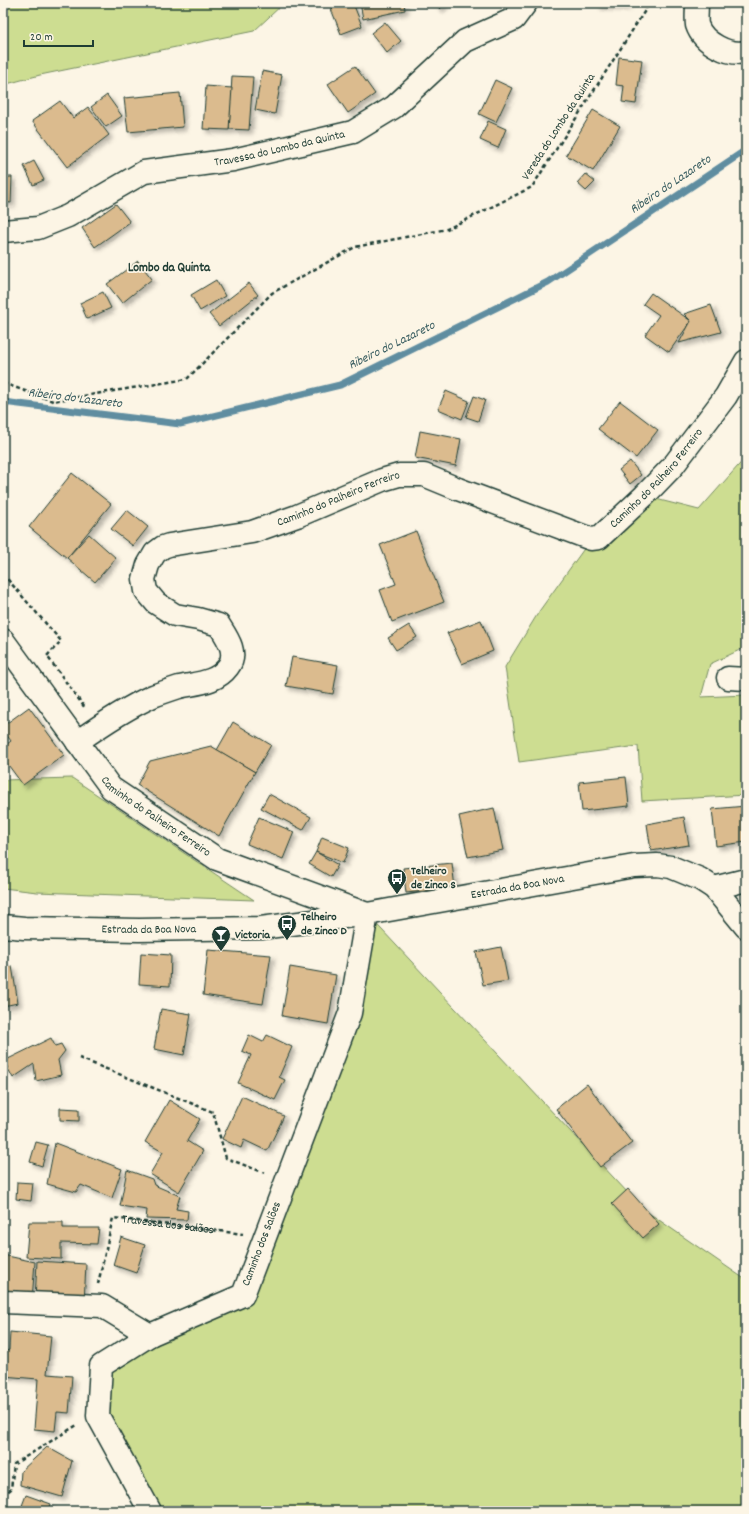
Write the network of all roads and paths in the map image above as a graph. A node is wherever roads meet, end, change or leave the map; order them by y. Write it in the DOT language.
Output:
graph roads {
  1 [pos="526,3"];
  2 [pos="647,3"];
  3 [pos="697,3"];
  4 [pos="746,52"];
  5 [pos="3,231"];
  6 [pos="746,361"];
  7 [pos="3,383"];
  8 [pos="3,574"];
  9 [pos="3,640"];
  10 [pos="99,726"];
  11 [pos="77,742"];
  12 [pos="746,880"];
  13 [pos="714,888"];
  14 [pos="367,914"];
  15 [pos="3,926"];
  16 [pos="746,927"];
  17 [pos="79,1058"];
  18 [pos="286,1181"];
  19 [pos="265,1237"];
  20 [pos="3,1302"];
  21 [pos="93,1306"];
  22 [pos="150,1335"];
  23 [pos="98,1413"];
  24 [pos="3,1496"];
  25 [pos="150,1511"];
  1 -- 5 [label="street, Travessa do Lombo da Quinta"];
  2 -- 7 [label="path, Vereda do Lombo da Quinta"];
  3 -- 4 [label="street"];
  6 -- 10 [label="street, Caminho do Palheiro Ferreiro"];
  8 -- 10 [label="path"];
  9 -- 11 [label="street, Caminho do Palheiro Ferreiro"];
  10 -- 11 [label="street"];
  11 -- 14 [label="street, Caminho do Palheiro Ferreiro"];
  12 -- 13 [label="street"];
  13 -- 14 [label="street, Estrada da Boa Nova"];
  13 -- 16 [label="street, Estrada da Boa Nova"];
  14 -- 15 [label="street, Estrada da Boa Nova"];
  14 -- 18 [label="street, Caminho dos Salões"];
  17 -- 18 [label="path"];
  18 -- 19 [label="street, Caminho dos Salões"];
  19 -- 21 [label="path, Travessa dos Salões"];
  19 -- 22 [label="street, Caminho dos Salões"];
  20 -- 21 [label="street"];
  21 -- 22 [label="street"];
  22 -- 23 [label="street, Caminho dos Salões"];
  23 -- 24 [label="path"];
  23 -- 25 [label="street, Caminho dos Salões"];
}
